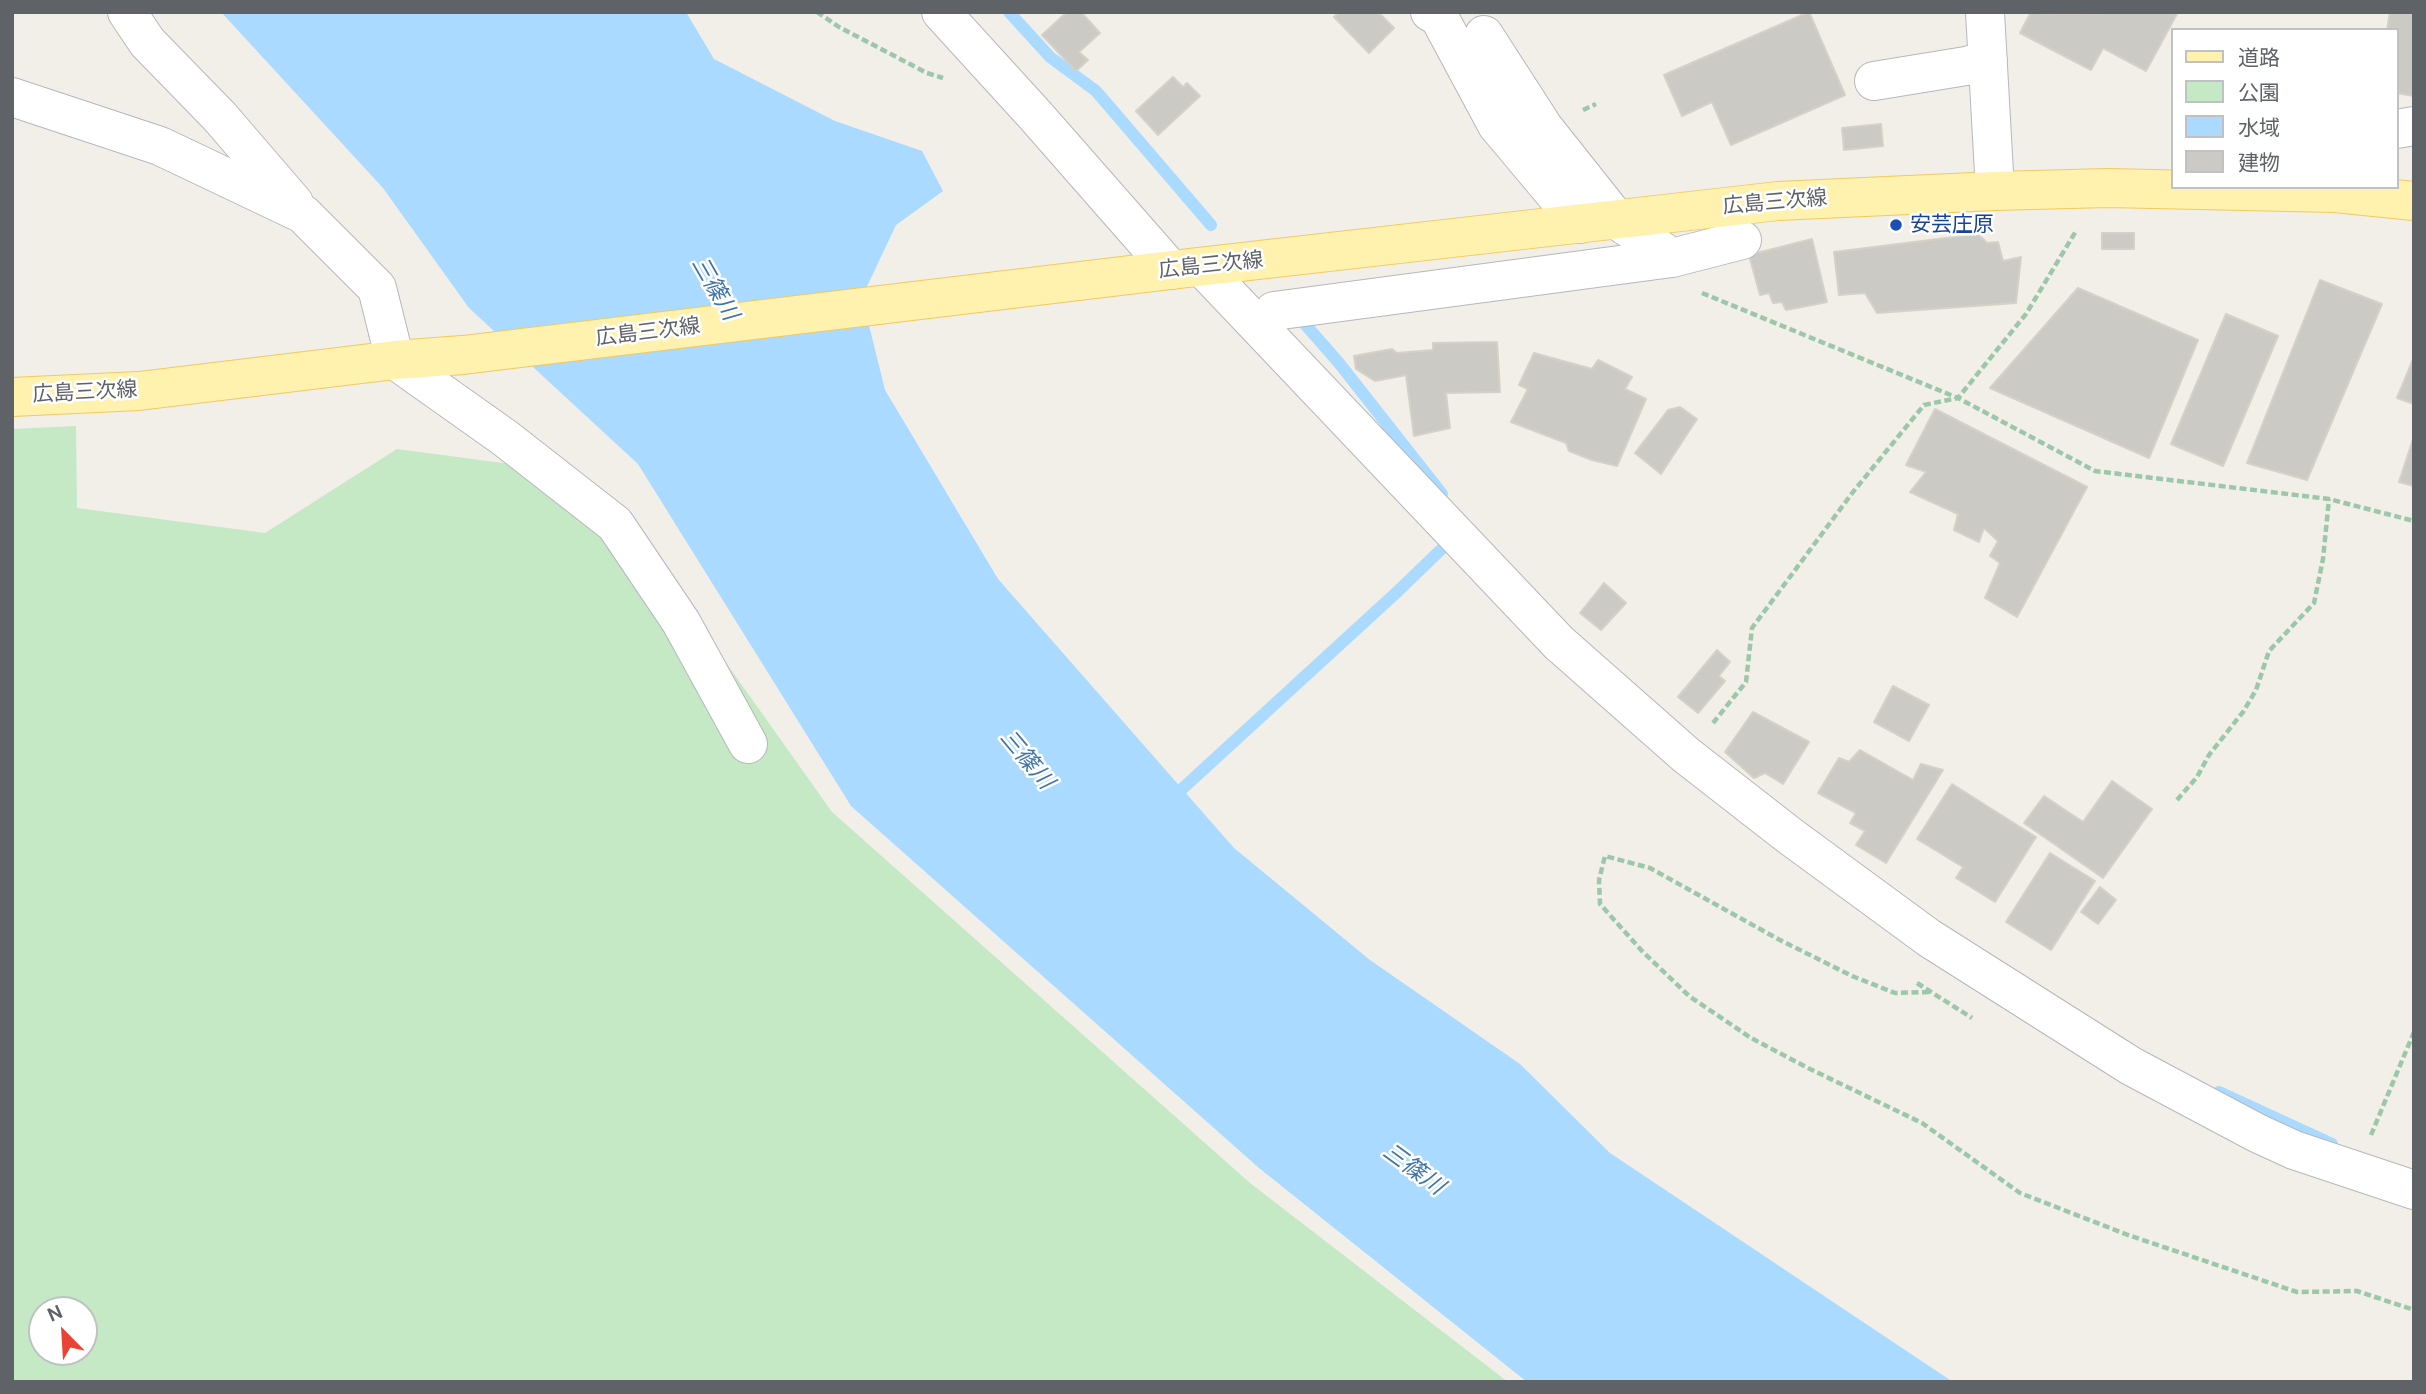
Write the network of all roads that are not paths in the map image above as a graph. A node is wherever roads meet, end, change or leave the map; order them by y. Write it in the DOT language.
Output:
graph roads {
  1 [pos="127,12"];
  2 [pos="941,12"];
  3 [pos="1430,12"];
  4 [pos="1985,12"];
  5 [pos="1484,35"];
  6 [pos="1988,60"];
  7 [pos="1874,81"];
  8 [pos="12,97"];
  9 [pos="2170,189"];
  10 [pos="2223,189"];
  11 [pos="2338,190"];
  12 [pos="1995,191"];
  13 [pos="2414,201"];
  14 [pos="303,214"];
  15 [pos="1617,220"];
  16 [pos="1580,224"];
  17 [pos="1742,240"];
  18 [pos="1672,258"];
  19 [pos="1186,268"];
  20 [pos="1274,312"];
  21 [pos="395,360"];
  22 [pos="12,397"];
  23 [pos="748,744"];
  24 [pos="2414,1190"];
  1 -- 14 [label="street"];
  2 -- 19 [label="street"];
  3 -- 16 [label="street"];
  4 -- 6 [label="street"];
  5 -- 15 [label="street"];
  6 -- 7 [label="street"];
  6 -- 12 [label="street"];
  8 -- 14 [label="street"];
  9 -- 12 [label="main road, 広島三次線"];
  10 -- 11 [label="main road, 広島三次線"];
  11 -- 13 [label="main road, 広島三次線"];
  12 -- 15 [label="main road, 広島三次線"];
  14 -- 21 [label="street"];
  15 -- 16 [label="main road, 広島三次線"];
  15 -- 18 [label="street"];
  16 -- 19 [label="main road, 広島三次線"];
  17 -- 18 [label="street"];
  18 -- 20 [label="street"];
  19 -- 21 [label="main road, 広島三次線"];
  19 -- 24 [label="street"];
  21 -- 22 [label="main road, 広島三次線"];
  21 -- 23 [label="street"];
}
